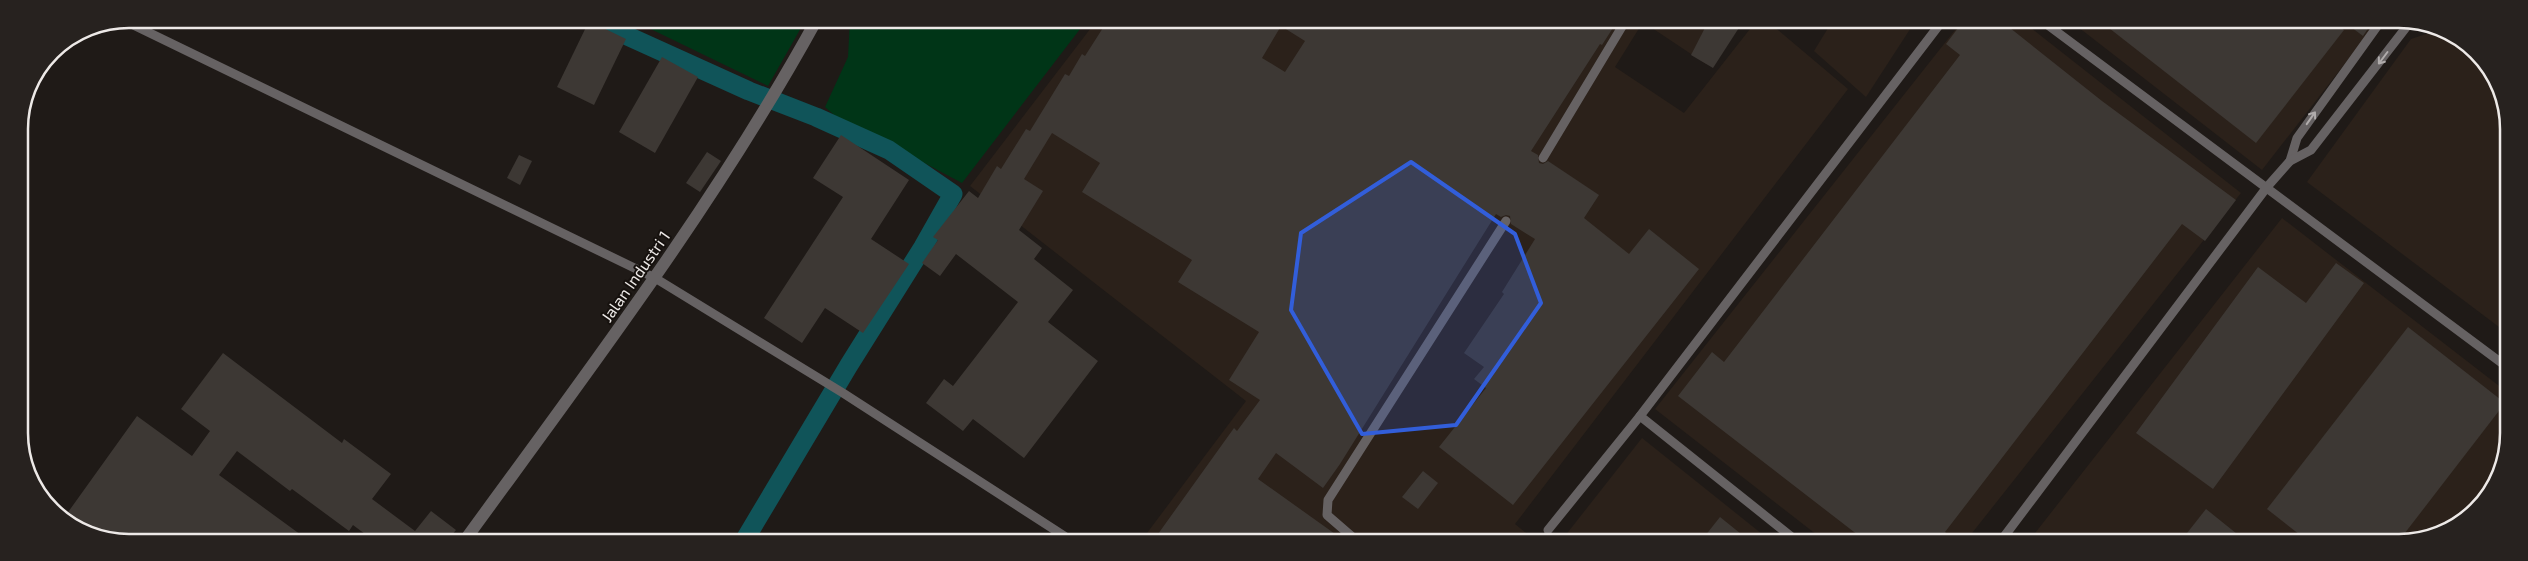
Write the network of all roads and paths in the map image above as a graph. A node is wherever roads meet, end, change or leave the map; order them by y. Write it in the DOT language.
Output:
graph roads {
  1 [pos="139,28"];
  2 [pos="813,28"];
  3 [pos="1621,28"];
  4 [pos="1937,28"];
  5 [pos="2052,28"];
  6 [pos="2376,28"];
  7 [pos="2406,28"];
  8 [pos="1543,158"];
  9 [pos="2290,161"];
  10 [pos="2267,187"];
  11 [pos="1506,221"];
  12 [pos="655,278"];
  13 [pos="2500,362"];
  14 [pos="1640,416"];
  15 [pos="1548,530"];
  16 [pos="1348,533"];
  17 [pos="1787,533"];
  18 [pos="2007,533"];
  19 [pos="469,534"];
  20 [pos="1061,534"];
  1 -- 12 [label="lane"];
  2 -- 12 [label="street, Jalan Industri 1"];
  3 -- 8 [label="lane"];
  4 -- 14 [label="lane"];
  5 -- 10 [label="lane"];
  9 -- 6 [label="lane, one-way"];
  7 -- 9 [label="lane, one-way"];
  9 -- 10 [label="lane"];
  10 -- 13 [label="lane"];
  10 -- 18 [label="lane"];
  11 -- 16 [label="lane"];
  12 -- 19 [label="street, Jalan Industri 1"];
  12 -- 20 [label="lane"];
  14 -- 15 [label="lane"];
  14 -- 17 [label="lane"];
}
